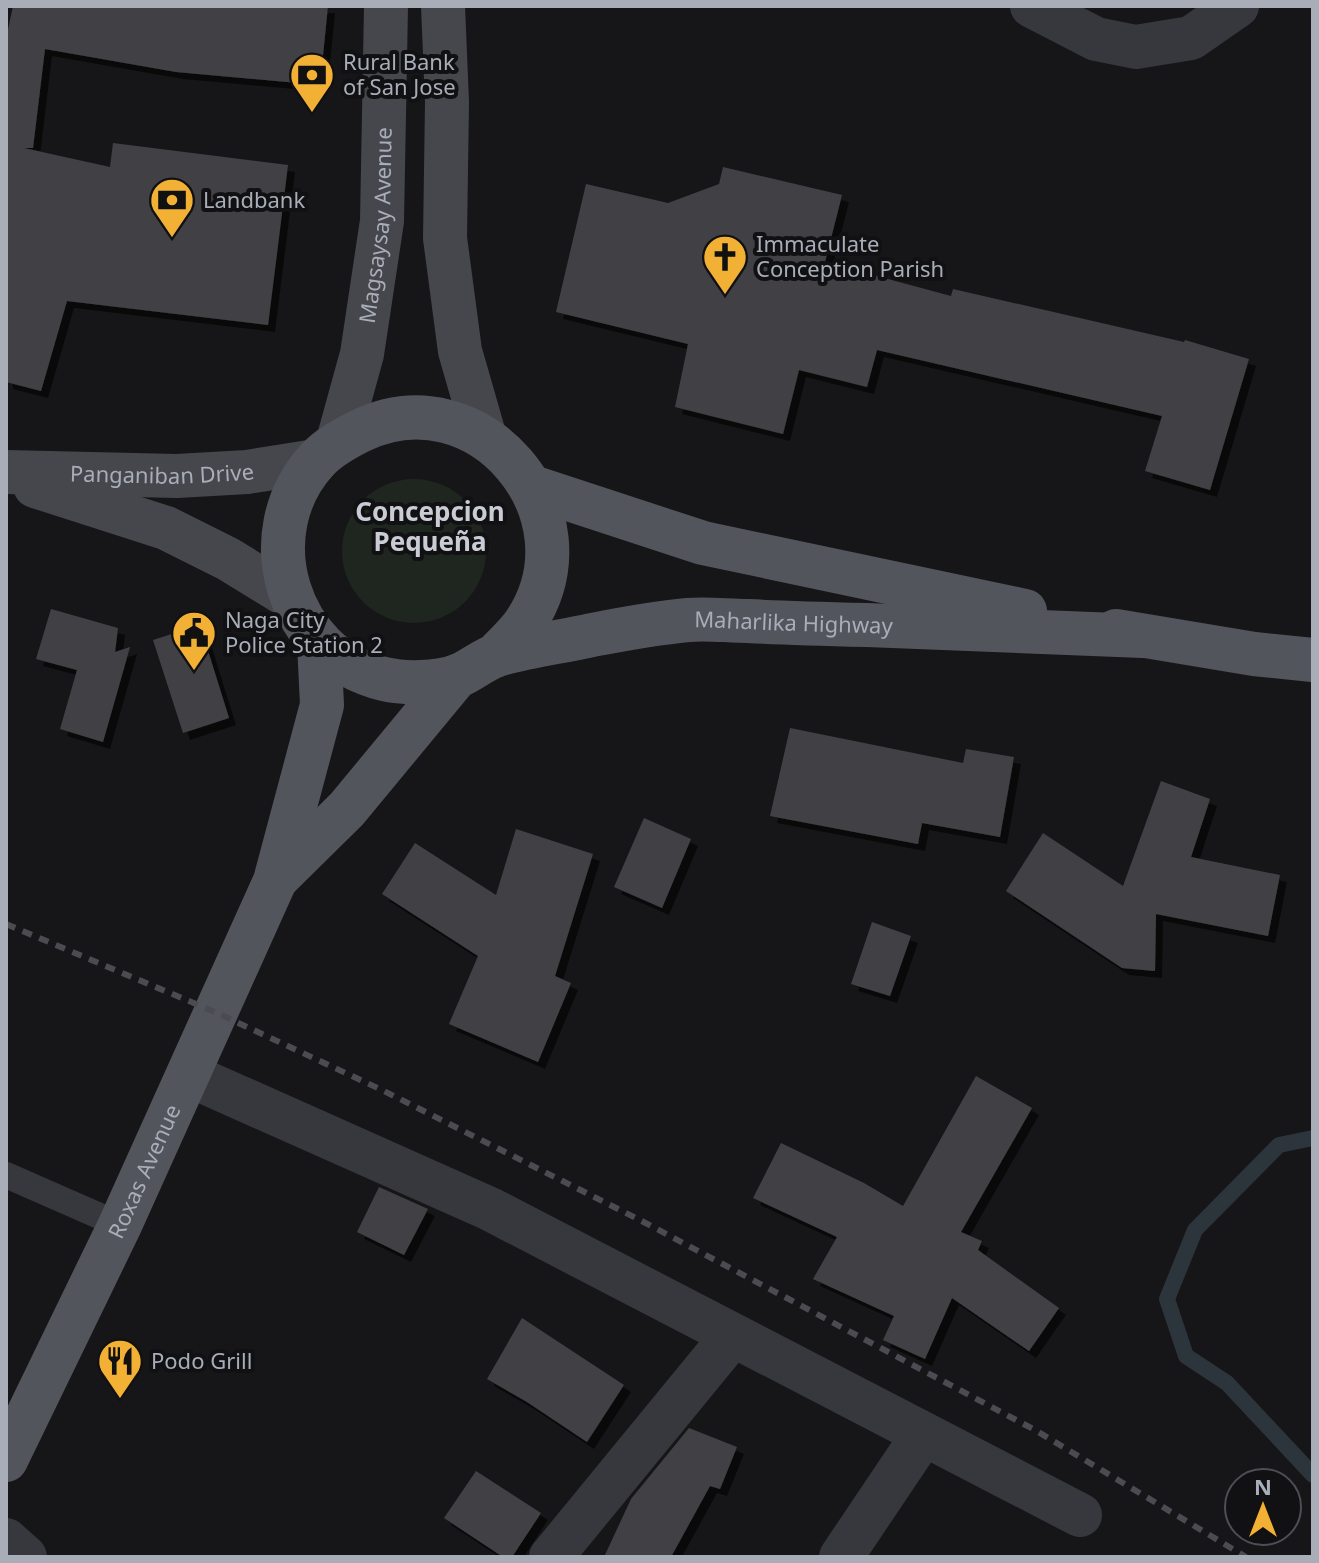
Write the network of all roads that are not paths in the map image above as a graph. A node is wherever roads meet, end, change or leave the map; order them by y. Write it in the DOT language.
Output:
graph roads {
  1 [pos="386,6"];
  2 [pos="443,6"];
  3 [pos="1032,6"];
  4 [pos="1237,6"];
  5 [pos="485,438"];
  6 [pos="327,451"];
  7 [pos="6,475"];
  8 [pos="532,487"];
  9 [pos="290,597"];
  10 [pos="1143,636"];
  11 [pos="319,643"];
  12 [pos="495,656"];
  13 [pos="1313,660"];
  14 [pos="457,676"];
  15 [pos="275,881"];
  16 [pos="189,1075"];
  17 [pos="6,1175"];
  18 [pos="120,1225"];
  19 [pos="733,1335"];
  20 [pos="923,1435"];
  21 [pos="6,1460"];
  22 [pos="1080,1515"];
  23 [pos="6,1540"];
  24 [pos="25,1557"];
  25 [pos="551,1557"];
  26 [pos="841,1557"];
  1 -- 6 [label="main road, Magsaysay Avenue"];
  2 -- 5 [label="main road"];
  3 -- 4 [label="street"];
  5 -- 6 [label="main road"];
  5 -- 8 [label="main road"];
  6 -- 7 [label="main road, Panganiban Drive"];
  6 -- 9 [label="main road"];
  7 -- 9 [label="main road, Panganiban Drive"];
  8 -- 10 [label="main road, Maharlika Highway"];
  8 -- 12 [label="main road"];
  9 -- 11 [label="main road"];
  10 -- 12 [label="main road, Maharlika Highway"];
  10 -- 13 [label="main road, Maharlika Highway"];
  11 -- 14 [label="main road"];
  11 -- 15 [label="main road, Roxas Avenue"];
  12 -- 14 [label="main road, Maharlika Highway"];
  14 -- 15 [label="main road, Roxas Avenue"];
  15 -- 16 [label="main road, Roxas Avenue"];
  16 -- 18 [label="main road, Roxas Avenue"];
  16 -- 19 [label="street"];
  17 -- 18 [label="lane"];
  18 -- 21 [label="main road, Roxas Avenue"];
  19 -- 20 [label="street"];
  19 -- 25 [label="street"];
  20 -- 22 [label="street"];
  20 -- 26 [label="street"];
  23 -- 24 [label="street"];
}
